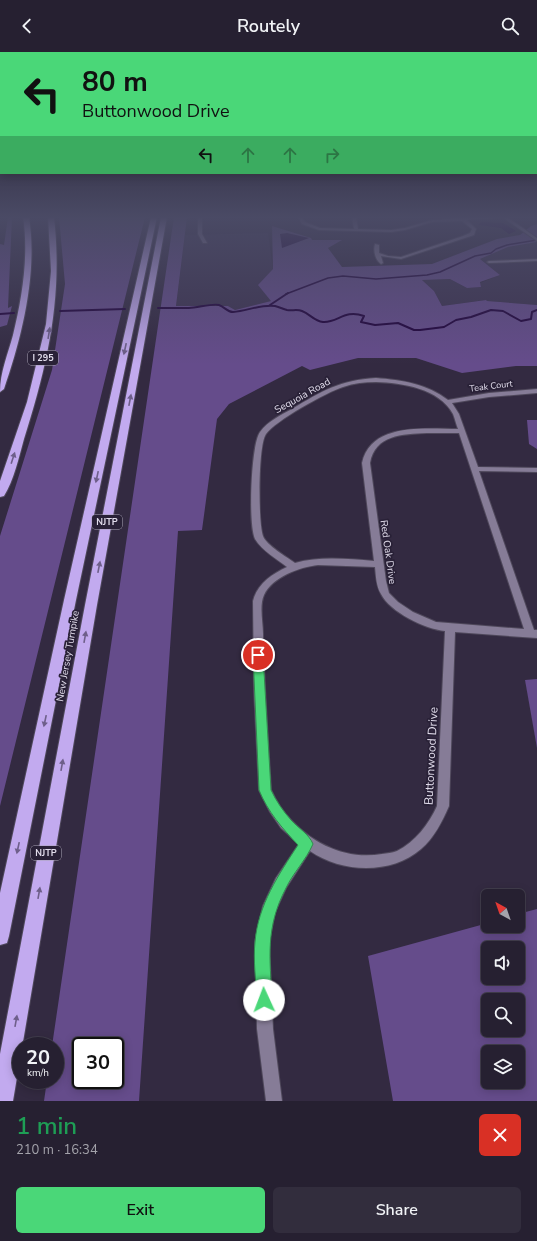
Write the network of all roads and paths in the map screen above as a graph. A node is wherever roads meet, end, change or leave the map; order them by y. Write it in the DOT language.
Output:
graph roads {
  1 [pos="26,266"];
  2 [pos="55,266"];
  3 [pos="143,266"];
  4 [pos="155,266"];
  5 [pos="0,389"];
  6 [pos="537,391"];
  7 [pos="447,402"];
  8 [pos="462,431"];
  9 [pos="475,470"];
  10 [pos="537,470"];
  11 [pos="0,494"];
  12 [pos="379,564"];
  13 [pos="294,568"];
  14 [pos="450,628"];
  15 [pos="534,634"];
  16 [pos="306,844"];
  17 [pos="0,936"];
  18 [pos="2,1101"];
  19 [pos="274,1101"];
  1 -- 5 [label="highway"];
  11 -- 2 [label="highway, I 295, one-way"];
  3 -- 17 [label="highway, New Jersey Turnpike / NJTP, one-way"];
  18 -- 4 [label="highway, New Jersey Turnpike / NJTP, one-way"];
  6 -- 7 [label="street, Teak Court"];
  7 -- 8 [label="street, Sequoia Road"];
  7 -- 13 [label="street, Sequoia Road"];
  8 -- 9 [label="street, Sequoia Road"];
  8 -- 12 [label="street, Red Oak Drive"];
  9 -- 10 [label="street"];
  9 -- 15 [label="street, Sequoia Road"];
  12 -- 13 [label="street, Buttonwood Drive"];
  12 -- 14 [label="street, Red Oak Drive"];
  13 -- 16 [label="street, Buttonwood Drive"];
  14 -- 15 [label="street, Red Oak Drive"];
  14 -- 16 [label="street, Buttonwood Drive"];
  16 -- 19 [label="street"];
}
